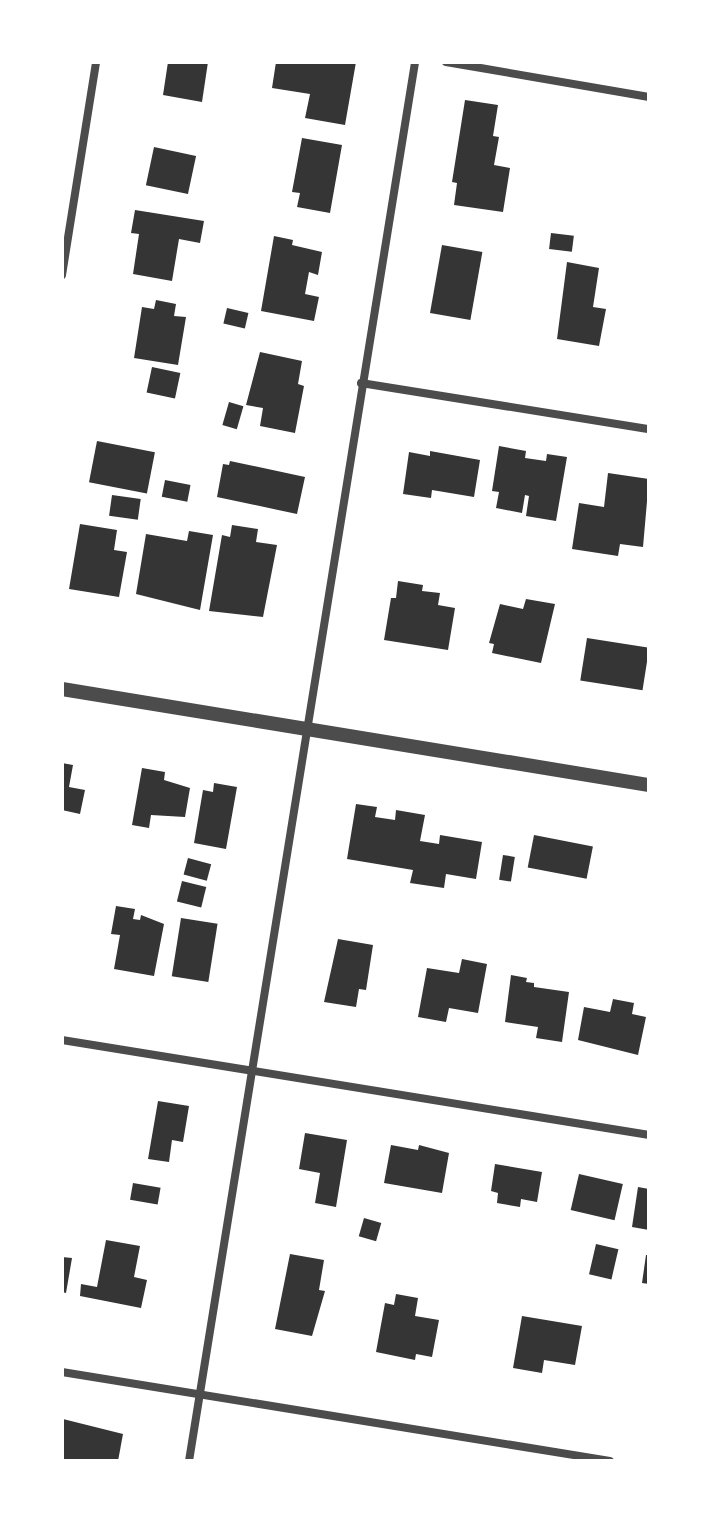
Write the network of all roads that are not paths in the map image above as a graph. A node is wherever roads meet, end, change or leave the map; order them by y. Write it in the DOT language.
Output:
graph roads {
  1 [pos="96,62"];
  2 [pos="415,62"];
  3 [pos="446,62"];
  4 [pos="649,97"];
  5 [pos="62,275"];
  6 [pos="361,383"];
  7 [pos="649,429"];
  8 [pos="62,689"];
  9 [pos="307,730"];
  10 [pos="649,785"];
  11 [pos="62,1040"];
  12 [pos="251,1072"];
  13 [pos="649,1135"];
  14 [pos="62,1372"];
  15 [pos="201,1394"];
  16 [pos="189,1461"];
  17 [pos="610,1461"];
  1 -- 5 [label="street"];
  2 -- 6 [label="street"];
  3 -- 4 [label="street"];
  6 -- 7 [label="street"];
  6 -- 9 [label="street"];
  8 -- 9 [label="street"];
  9 -- 10 [label="street"];
  9 -- 12 [label="street"];
  11 -- 12 [label="street"];
  12 -- 13 [label="street"];
  12 -- 15 [label="street"];
  14 -- 15 [label="street"];
  15 -- 16 [label="street"];
  15 -- 17 [label="street"];
}
